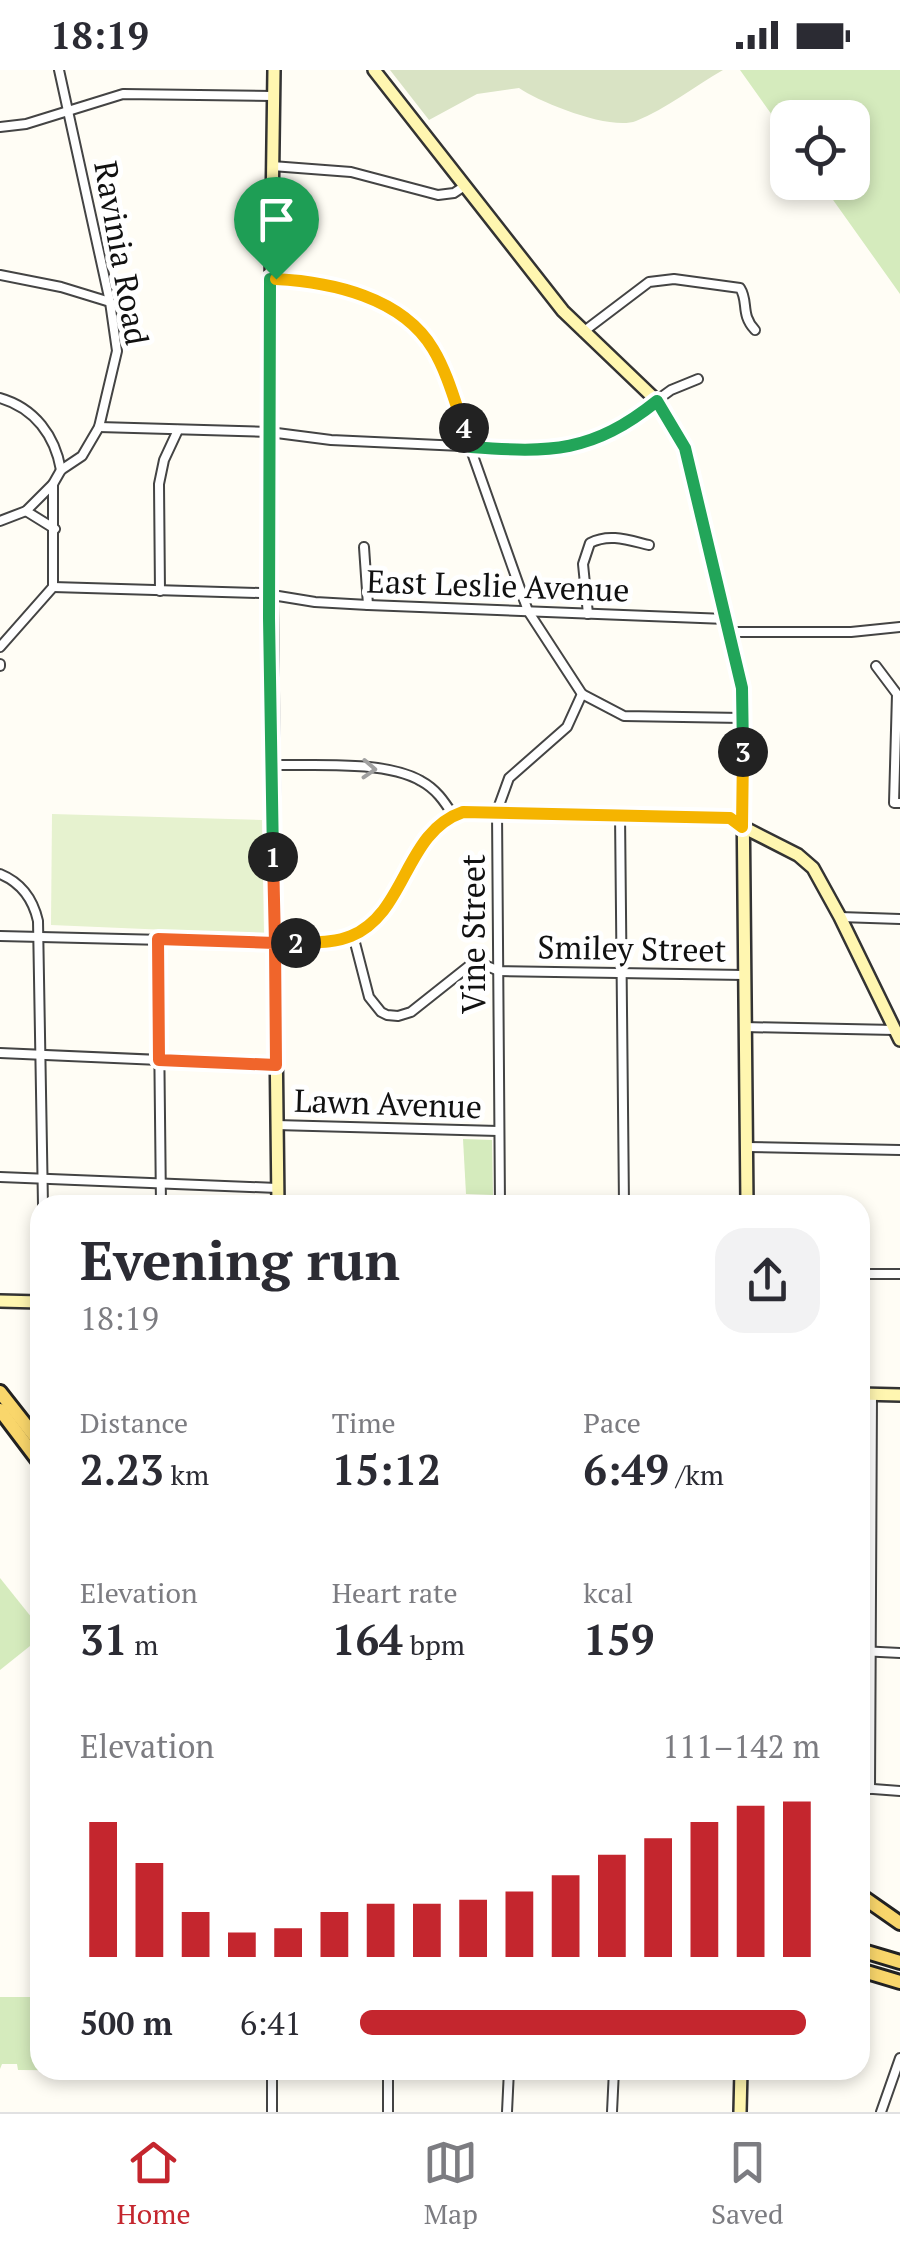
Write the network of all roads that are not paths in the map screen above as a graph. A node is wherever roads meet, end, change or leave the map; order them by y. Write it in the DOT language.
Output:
graph roads {
  1 [pos="59,70"];
  2 [pos="274,70"];
  3 [pos="374,70"];
  4 [pos="273,96"];
  5 [pos="70,110"];
  6 [pos="0,128"];
  7 [pos="272,166"];
  8 [pos="463,187"];
  9 [pos="0,275"];
  10 [pos="270,279"];
  11 [pos="110,302"];
  12 [pos="755,330"];
  13 [pos="582,332"];
  14 [pos="698,379"];
  15 [pos="0,398"];
  16 [pos="657,401"];
  17 [pos="99,427"];
  18 [pos="178,430"];
  19 [pos="268,432"];
  20 [pos="471,447"];
  21 [pos="61,470"];
  22 [pos="53,484"];
  23 [pos="26,511"];
  24 [pos="0,521"];
  25 [pos="55,529"];
  26 [pos="649,545"];
  27 [pos="364,547"];
  28 [pos="53,587"];
  29 [pos="160,591"];
  30 [pos="269,594"];
  31 [pos="368,605"];
  32 [pos="528,611"];
  33 [pos="588,614"];
  34 [pos="727,626"];
  35 [pos="900,627"];
  36 [pos="0,646"];
  37 [pos="876,666"];
  38 [pos="582,694"];
  39 [pos="898,694"];
  40 [pos="742,718"];
  41 [pos="272,765"];
  42 [pos="897,803"];
  43 [pos="498,810"];
  44 [pos="620,814"];
  45 [pos="453,815"];
  46 [pos="742,827"];
  47 [pos="0,874"];
  48 [pos="840,917"];
  49 [pos="900,919"];
  50 [pos="0,936"];
  51 [pos="353,936"];
  52 [pos="40,937"];
  53 [pos="158,939"];
  54 [pos="275,943"];
  55 [pos="499,971"];
  56 [pos="621,971"];
  57 [pos="744,975"];
  58 [pos="744,1027"];
  59 [pos="898,1033"];
  60 [pos="0,1053"];
  61 [pos="40,1054"];
  62 [pos="159,1060"];
  63 [pos="276,1065"];
  64 [pos="276,1124"];
  65 [pos="498,1131"];
  66 [pos="747,1147"];
  67 [pos="900,1150"];
  68 [pos="0,1177"];
  69 [pos="43,1178"];
  70 [pos="161,1182"];
  71 [pos="278,1188"];
  72 [pos="43,1195"];
  73 [pos="161,1195"];
  74 [pos="278,1195"];
  75 [pos="500,1195"];
  76 [pos="624,1195"];
  77 [pos="747,1195"];
  78 [pos="870,1274"];
  79 [pos="900,1274"];
  80 [pos="0,1301"];
  81 [pos="30,1302"];
  82 [pos="0,1392"];
  83 [pos="870,1395"];
  84 [pos="900,1396"];
  85 [pos="0,1410"];
  86 [pos="30,1430"];
  87 [pos="30,1450"];
  88 [pos="870,1601"];
  89 [pos="871,1652"];
  90 [pos="900,1653"];
  91 [pos="870,1675"];
  92 [pos="870,1789"];
  93 [pos="900,1792"];
  94 [pos="870,1902"];
  95 [pos="900,1923"];
  96 [pos="870,1953"];
  97 [pos="900,1962"];
  98 [pos="870,1973"];
  99 [pos="900,1982"];
  100 [pos="900,2058"];
  101 [pos="272,2080"];
  102 [pos="388,2080"];
  103 [pos="508,2080"];
  104 [pos="614,2080"];
  105 [pos="741,2080"];
  106 [pos="272,2112"];
  107 [pos="388,2112"];
  108 [pos="507,2112"];
  109 [pos="612,2112"];
  110 [pos="740,2112"];
  111 [pos="881,2112"];
  1 -- 5 [label="street, Ravinia Road"];
  2 -- 4 [label="street"];
  3 -- 8 [label="street"];
  4 -- 5 [label="street"];
  4 -- 7 [label="street"];
  5 -- 6 [label="street"];
  5 -- 11 [label="street, Ravinia Road"];
  7 -- 8 [label="street"];
  7 -- 10 [label="street"];
  8 -- 13 [label="street"];
  9 -- 11 [label="street"];
  10 -- 19 [label="street"];
  10 -- 20 [label="street"];
  11 -- 17 [label="street, Ravinia Road"];
  12 -- 13 [label="street"];
  13 -- 16 [label="street"];
  14 -- 16 [label="street"];
  15 -- 21 [label="street"];
  16 -- 20 [label="street"];
  16 -- 34 [label="street"];
  17 -- 18 [label="street"];
  17 -- 21 [label="street, Ravinia Road"];
  18 -- 19 [label="street"];
  18 -- 29 [label="street"];
  19 -- 20 [label="street"];
  19 -- 30 [label="street"];
  20 -- 32 [label="street"];
  21 -- 22 [label="street, Ravinia Road"];
  22 -- 23 [label="street, Ravinia Road"];
  22 -- 25 [label="street"];
  23 -- 24 [label="street"];
  23 -- 25 [label="street"];
  25 -- 28 [label="street"];
  26 -- 33 [label="street"];
  27 -- 31 [label="street"];
  28 -- 29 [label="street, East Leslie Avenue"];
  28 -- 36 [label="street"];
  29 -- 30 [label="street, East Leslie Avenue"];
  30 -- 31 [label="street, East Leslie Avenue"];
  30 -- 41 [label="street"];
  31 -- 32 [label="street, East Leslie Avenue"];
  32 -- 33 [label="street, East Leslie Avenue"];
  32 -- 38 [label="street"];
  33 -- 34 [label="street, East Leslie Avenue"];
  34 -- 35 [label="street, East Leslie Avenue"];
  34 -- 40 [label="street"];
  37 -- 39 [label="street"];
  38 -- 40 [label="street"];
  38 -- 43 [label="street, Vine Street"];
  39 -- 42 [label="street"];
  40 -- 46 [label="street"];
  41 -- 45 [label="street, one-way"];
  41 -- 54 [label="street"];
  43 -- 44 [label="street"];
  43 -- 45 [label="street"];
  43 -- 55 [label="street, Vine Street"];
  44 -- 46 [label="street"];
  44 -- 56 [label="street"];
  45 -- 51 [label="street"];
  46 -- 48 [label="street"];
  46 -- 57 [label="street"];
  47 -- 52 [label="street"];
  48 -- 49 [label="street"];
  48 -- 59 [label="street"];
  50 -- 52 [label="street"];
  51 -- 54 [label="street"];
  51 -- 55 [label="street, Smiley Street"];
  52 -- 53 [label="street"];
  52 -- 61 [label="street"];
  53 -- 54 [label="street"];
  53 -- 62 [label="street"];
  54 -- 63 [label="street"];
  55 -- 56 [label="street, Smiley Street"];
  55 -- 65 [label="street, Vine Street"];
  56 -- 57 [label="street, Smiley Street"];
  56 -- 76 [label="street"];
  57 -- 58 [label="street"];
  58 -- 59 [label="street"];
  58 -- 66 [label="street"];
  60 -- 61 [label="street"];
  61 -- 62 [label="street"];
  61 -- 69 [label="street"];
  62 -- 63 [label="street"];
  62 -- 70 [label="street"];
  63 -- 64 [label="street"];
  64 -- 65 [label="street, Lawn Avenue"];
  64 -- 71 [label="street"];
  65 -- 75 [label="street, Vine Street"];
  66 -- 67 [label="street"];
  66 -- 77 [label="street"];
  68 -- 69 [label="street"];
  69 -- 70 [label="street"];
  69 -- 72 [label="street"];
  70 -- 71 [label="street"];
  70 -- 73 [label="street"];
  71 -- 74 [label="street"];
  78 -- 79 [label="street"];
  80 -- 81 [label="street"];
  82 -- 86 [label="main road"];
  83 -- 84 [label="street"];
  85 -- 87 [label="main road"];
  88 -- 89 [label="street"];
  89 -- 90 [label="street"];
  89 -- 91 [label="street"];
  92 -- 93 [label="street"];
  94 -- 95 [label="main road"];
  96 -- 97 [label="main road"];
  98 -- 99 [label="main road"];
  100 -- 111 [label="street"];
  101 -- 106 [label="street"];
  102 -- 107 [label="street"];
  103 -- 108 [label="street"];
  104 -- 109 [label="street"];
  105 -- 110 [label="street"];
}
